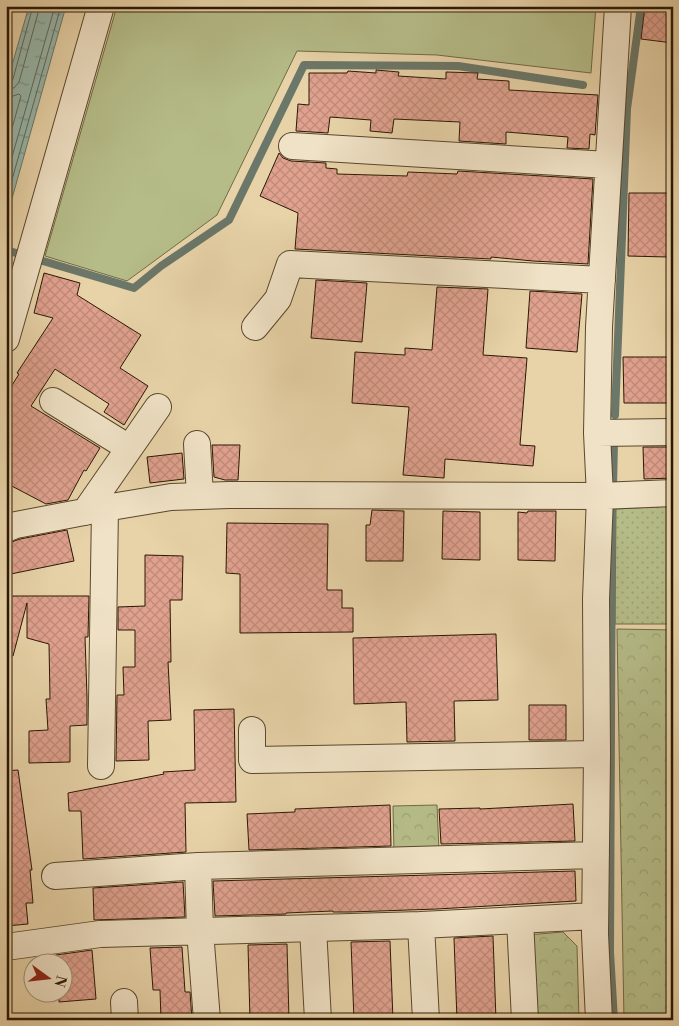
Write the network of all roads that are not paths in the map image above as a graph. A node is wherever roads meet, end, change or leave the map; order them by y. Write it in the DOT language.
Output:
graph roads {
  1 [pos="101,6"];
  2 [pos="618,6"];
  3 [pos="292,146"];
  4 [pos="608,165"];
  5 [pos="602,280"];
  6 [pos="256,328"];
  7 [pos="6,339"];
  8 [pos="53,401"];
  9 [pos="158,407"];
  10 [pos="673,432"];
  11 [pos="598,433"];
  12 [pos="197,444"];
  13 [pos="129,448"];
  14 [pos="673,493"];
  15 [pos="200,496"];
  16 [pos="600,496"];
  17 [pos="95,510"];
  18 [pos="6,529"];
  19 [pos="252,730"];
  20 [pos="597,754"];
  21 [pos="101,766"];
  22 [pos="596,855"];
  23 [pos="198,866"];
  24 [pos="55,876"];
  25 [pos="595,916"];
  26 [pos="520,920"];
  27 [pos="421,925"];
  28 [pos="313,928"];
  29 [pos="200,931"];
  30 [pos="6,947"];
  31 [pos="207,1020"];
  32 [pos="318,1020"];
  33 [pos="426,1020"];
  34 [pos="525,1020"];
  35 [pos="599,1020"];
  1 -- 7 [label="street"];
  2 -- 4 [label="street"];
  3 -- 4 [label="street"];
  4 -- 5 [label="street"];
  5 -- 6 [label="street"];
  5 -- 11 [label="street"];
  8 -- 13 [label="street"];
  9 -- 13 [label="street"];
  10 -- 11 [label="street"];
  11 -- 16 [label="street"];
  12 -- 15 [label="street"];
  13 -- 17 [label="street"];
  14 -- 16 [label="street"];
  15 -- 16 [label="street"];
  15 -- 17 [label="street"];
  16 -- 20 [label="street"];
  17 -- 18 [label="street"];
  17 -- 21 [label="street"];
  19 -- 20 [label="street"];
  20 -- 22 [label="street"];
  22 -- 23 [label="street"];
  22 -- 25 [label="street"];
  23 -- 24 [label="street"];
  23 -- 29 [label="street"];
  25 -- 26 [label="street"];
  25 -- 35 [label="street"];
  26 -- 27 [label="street"];
  26 -- 34 [label="street"];
  27 -- 28 [label="street"];
  27 -- 33 [label="street"];
  28 -- 29 [label="street"];
  28 -- 32 [label="street"];
  29 -- 30 [label="street"];
  29 -- 31 [label="street"];
}
